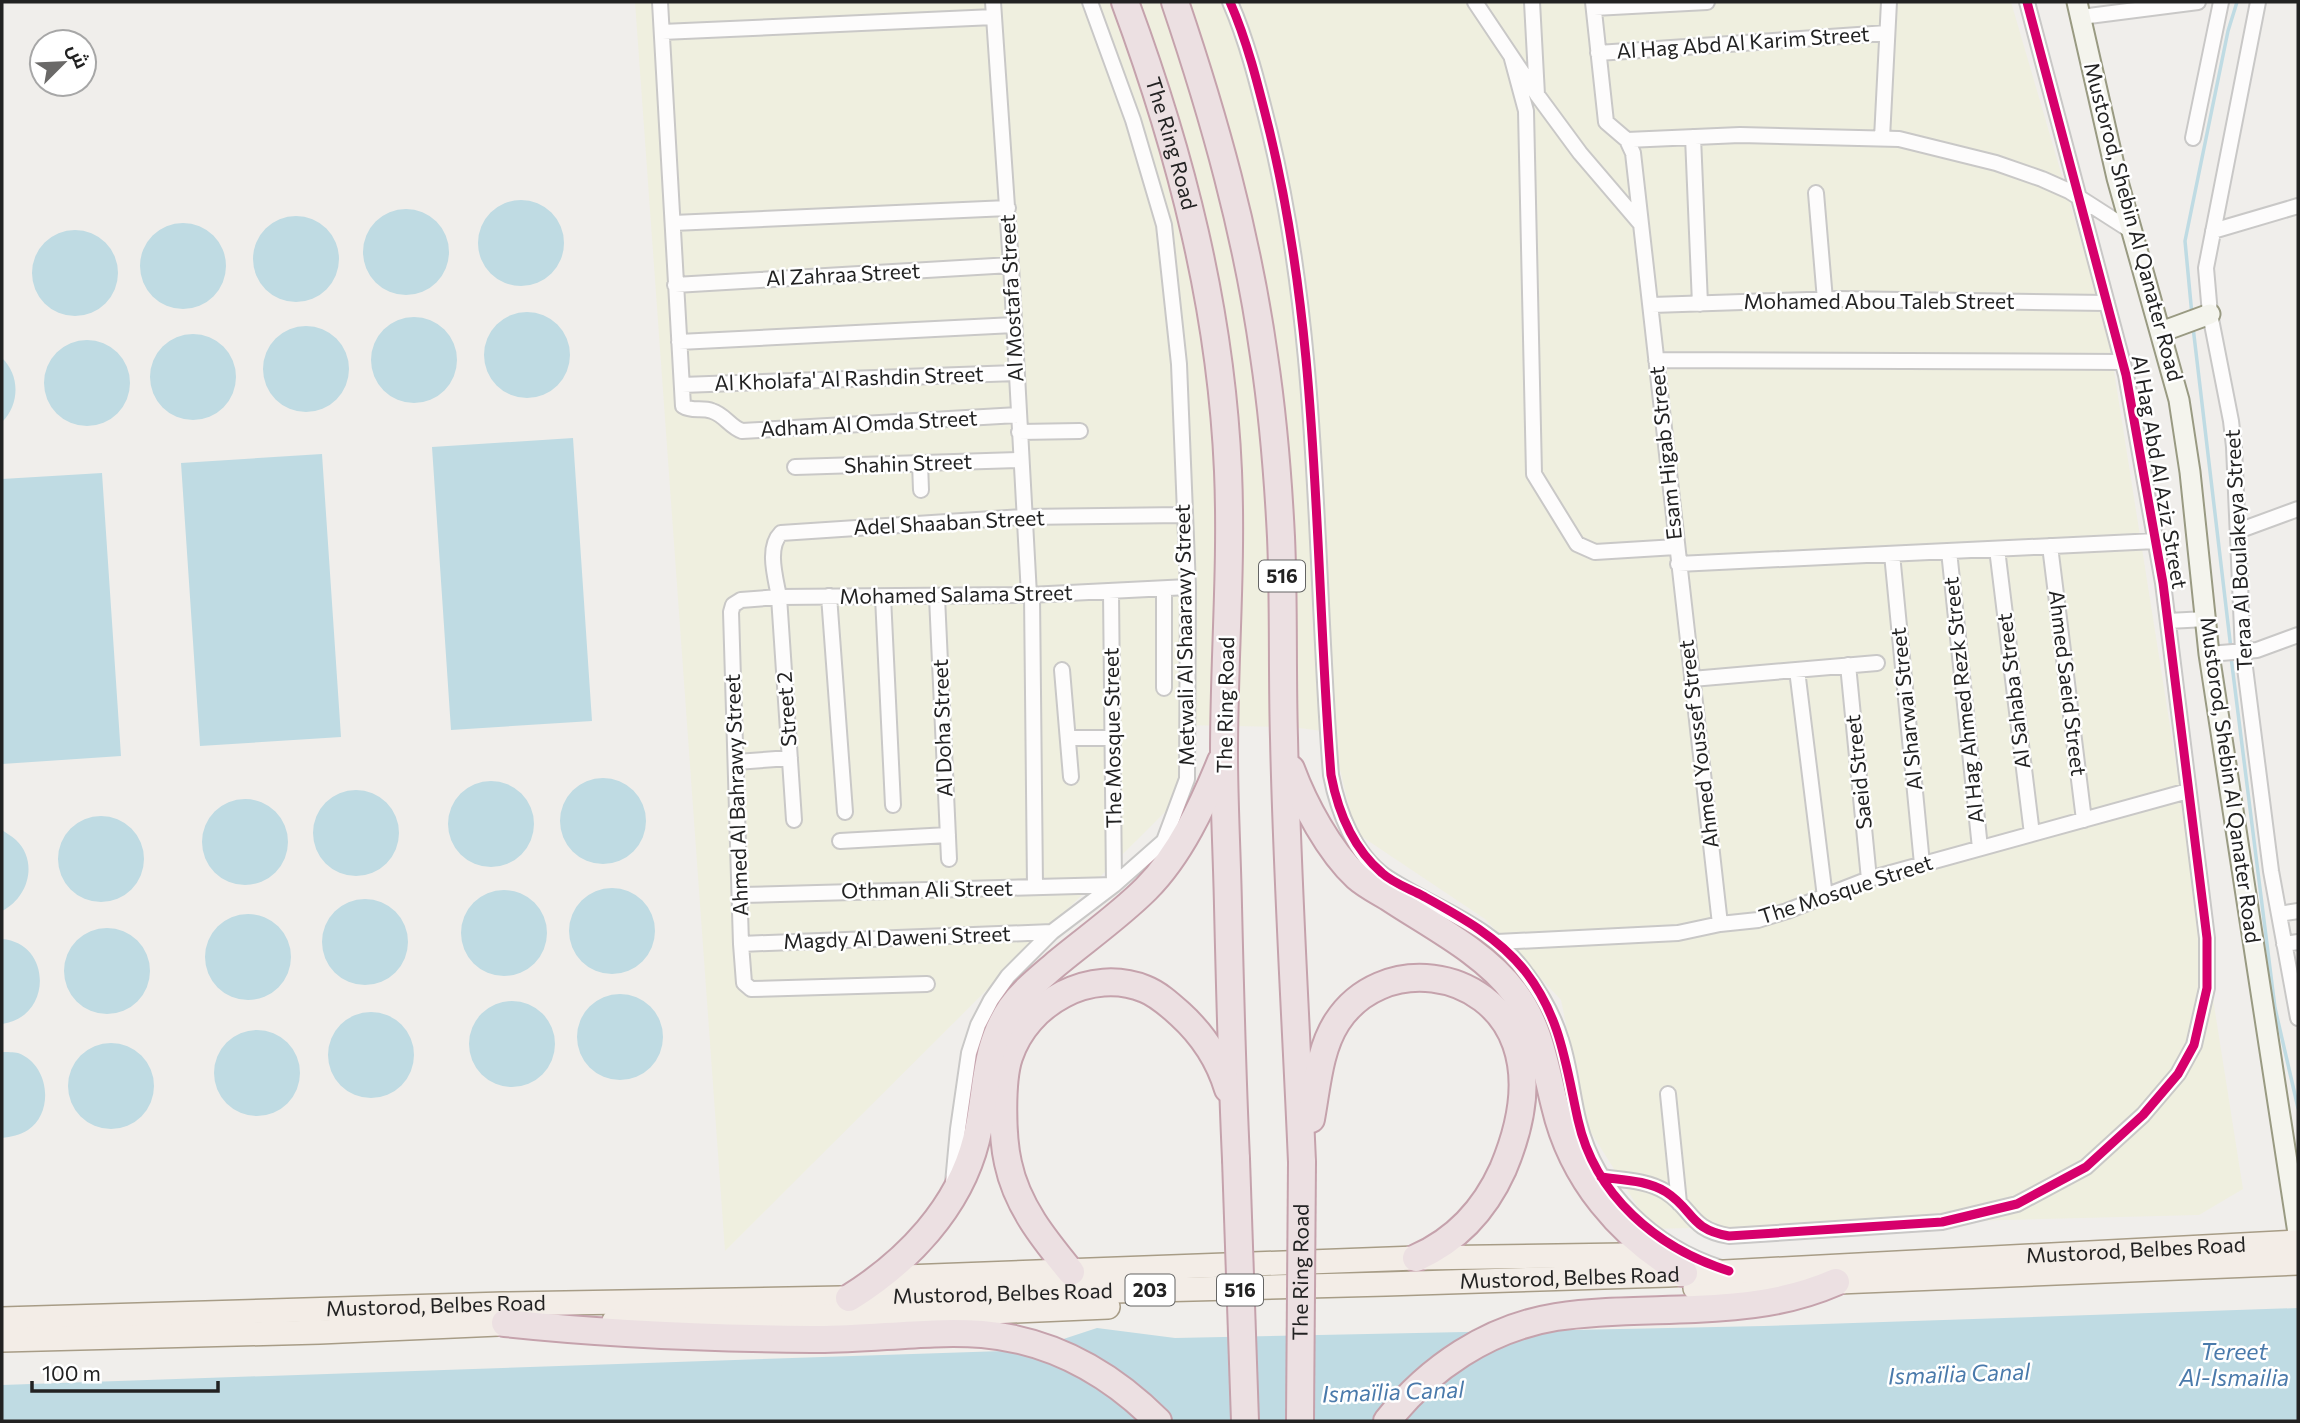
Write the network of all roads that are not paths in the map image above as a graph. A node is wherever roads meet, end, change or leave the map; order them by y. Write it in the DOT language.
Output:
graph roads {
  1 [pos="660,2"];
  2 [pos="993,2"];
  3 [pos="1090,2"];
  4 [pos="1125,2"];
  5 [pos="1175,2"];
  6 [pos="1230,2"];
  7 [pos="1475,2"];
  8 [pos="1532,2"];
  9 [pos="1707,2"];
  10 [pos="1889,2"];
  11 [pos="2027,2"];
  12 [pos="2198,2"];
  13 [pos="2221,2"];
  14 [pos="2258,2"];
  15 [pos="1594,5"];
  16 [pos="2079,9"];
  17 [pos="995,18"];
  18 [pos="662,32"];
  19 [pos="1887,33"];
  20 [pos="1598,53"];
  21 [pos="1512,59"];
  22 [pos="1538,96"];
  23 [pos="1693,137"];
  24 [pos="1882,138"];
  25 [pos="2193,138"];
  26 [pos="1627,141"];
  27 [pos="1816,193"];
  28 [pos="2080,197"];
  29 [pos="2298,206"];
  30 [pos="1007,208"];
  31 [pos="673,223"];
  32 [pos="1640,223"];
  33 [pos="2213,231"];
  34 [pos="2133,232"];
  35 [pos="1012,265"];
  36 [pos="675,285"];
  37 [pos="1825,300"];
  38 [pos="2107,303"];
  39 [pos="1700,304"];
  40 [pos="1652,305"];
  41 [pos="2207,315"];
  42 [pos="1014,325"];
  43 [pos="2171,328"];
  44 [pos="679,342"];
  45 [pos="1656,360"];
  46 [pos="2122,362"];
  47 [pos="1016,373"];
  48 [pos="682,385"];
  49 [pos="1018,415"];
  50 [pos="1080,431"];
  51 [pos="1019,432"];
  52 [pos="1021,460"];
  53 [pos="920,463"];
  54 [pos="795,467"];
  55 [pos="921,490"];
  56 [pos="2298,509"];
  57 [pos="1184,515"];
  58 [pos="1023,517"];
  59 [pos="2238,531"];
  60 [pos="2156,541"];
  61 [pos="2050,546"];
  62 [pos="1676,547"];
  63 [pos="1997,549"];
  64 [pos="1949,551"];
  65 [pos="1892,554"];
  66 [pos="1678,564"];
  67 [pos="1188,587"];
  68 [pos="1164,589"];
  69 [pos="1111,592"];
  70 [pos="1031,595"];
  71 [pos="829,596"];
  72 [pos="779,597"];
  73 [pos="883,597"];
  74 [pos="937,597"];
  75 [pos="731,612"];
  76 [pos="2206,619"];
  77 [pos="2168,621"];
  78 [pos="2298,635"];
  79 [pos="2243,652"];
  80 [pos="2209,654"];
  81 [pos="1877,663"];
  82 [pos="1848,665"];
  83 [pos="1062,670"];
  84 [pos="1797,670"];
  85 [pos="1692,679"];
  86 [pos="1164,688"];
  87 [pos="1068,738"];
  88 [pos="1113,738"];
  89 [pos="1284,738"];
  90 [pos="1224,753"];
  91 [pos="790,758"];
  92 [pos="736,762"];
  93 [pos="1071,777"];
  94 [pos="2188,791"];
  95 [pos="893,805"];
  96 [pos="845,812"];
  97 [pos="794,820"];
  98 [pos="2084,820"];
  99 [pos="2032,834"];
  100 [pos="948,835"];
  101 [pos="840,841"];
  102 [pos="1980,849"];
  103 [pos="949,859"];
  104 [pos="1922,864"];
  105 [pos="1869,879"];
  106 [pos="1114,885"];
  107 [pos="1035,887"];
  108 [pos="741,895"];
  109 [pos="1825,897"];
  110 [pos="2298,911"];
  111 [pos="2278,914"];
  112 [pos="1720,924"];
  113 [pos="1052,932"];
  114 [pos="1497,942"];
  115 [pos="2291,943"];
  116 [pos="741,944"];
  117 [pos="927,984"];
  118 [pos="2298,1018"];
  119 [pos="1668,1094"];
  120 [pos="1234,1113"];
  121 [pos="1302,1162"];
  122 [pos="1601,1177"];
  123 [pos="953,1195"];
  124 [pos="1679,1203"];
  125 [pos="2298,1233"];
  126 [pos="2298,1242"];
  127 [pos="1416,1258"];
  128 [pos="2298,1263"];
  129 [pos="1729,1271"];
  130 [pos="1071,1272"];
  131 [pos="1676,1274"];
  132 [pos="1836,1282"];
  133 [pos="860,1298"];
  134 [pos="2,1319"];
  135 [pos="505,1323"];
  136 [pos="2,1340"];
  137 [pos="1158,1421"];
  138 [pos="1245,1421"];
  139 [pos="1300,1421"];
  140 [pos="1387,1421"];
  1 -- 18 [label="street"];
  2 -- 17 [label="street, Al Mostafa Street"];
  3 -- 57 [label="street, Metwali Al Shaarawy Street"];
  4 -- 90 [label="highway, The Ring Road / 516"];
  5 -- 89 [label="highway, The Ring Road / 516"];
  6 -- 114 [label="street"];
  7 -- 21 [label="street"];
  8 -- 22 [label="street"];
  9 -- 15 [label="street"];
  10 -- 19 [label="street"];
  11 -- 28 [label="street, Al Hag Abd Al Aziz Street"];
  12 -- 16 [label="street"];
  13 -- 25 [label="street"];
  14 -- 33 [label="street, Teraa Al Boulakeya Street"];
  15 -- 20 [label="street, Esam Higab Street"];
  16 -- 34 [label="main road, Mustorod, Shebin Al Qanater Road"];
  17 -- 18 [label="street"];
  17 -- 30 [label="street, Al Mostafa Street"];
  18 -- 31 [label="street"];
  19 -- 20 [label="street, Al Hag Abd Al Karim Street"];
  19 -- 24 [label="street"];
  20 -- 26 [label="street, Esam Higab Street"];
  21 -- 22 [label="street"];
  21 -- 62 [label="street"];
  22 -- 32 [label="street"];
  23 -- 24 [label="street"];
  23 -- 26 [label="street"];
  23 -- 39 [label="street"];
  24 -- 28 [label="street"];
  26 -- 32 [label="street, Esam Higab Street"];
  27 -- 37 [label="street"];
  28 -- 34 [label="street"];
  28 -- 38 [label="street, Al Hag Abd Al Aziz Street"];
  29 -- 33 [label="street"];
  30 -- 31 [label="street"];
  30 -- 35 [label="street, Al Mostafa Street"];
  31 -- 36 [label="street"];
  32 -- 40 [label="street, Esam Higab Street"];
  33 -- 41 [label="street, Teraa Al Boulakeya Street"];
  34 -- 43 [label="main road, Mustorod, Shebin Al Qanater Road"];
  35 -- 36 [label="street, Al Zahraa Street"];
  35 -- 42 [label="street, Al Mostafa Street"];
  36 -- 44 [label="street"];
  37 -- 38 [label="street, Mohamed Abou Taleb Street"];
  37 -- 39 [label="street, Mohamed Abou Taleb Street"];
  38 -- 46 [label="street, Al Hag Abd Al Aziz Street"];
  39 -- 40 [label="street, Mohamed Abou Taleb Street"];
  40 -- 45 [label="street, Esam Higab Street"];
  41 -- 43 [label="main road"];
  41 -- 59 [label="street, Teraa Al Boulakeya Street"];
  42 -- 44 [label="street"];
  42 -- 47 [label="street, Al Mostafa Street"];
  43 -- 76 [label="main road, Mustorod, Shebin Al Qanater Road"];
  44 -- 48 [label="street"];
  45 -- 46 [label="street"];
  45 -- 62 [label="street, Esam Higab Street"];
  46 -- 60 [label="street, Al Hag Abd Al Aziz Street"];
  47 -- 48 [label="street, Al Kholafa' Al Rashdin Street"];
  47 -- 49 [label="street, Al Mostafa Street"];
  48 -- 49 [label="street, Adham Al Omda Street"];
  49 -- 51 [label="street, Al Mostafa Street"];
  50 -- 51 [label="street"];
  51 -- 52 [label="street, Al Mostafa Street"];
  52 -- 53 [label="street, Shahin Street"];
  52 -- 58 [label="street, Al Mostafa Street"];
  53 -- 54 [label="street, Shahin Street"];
  53 -- 55 [label="street"];
  56 -- 59 [label="street"];
  57 -- 58 [label="street, Adel Shaaban Street"];
  57 -- 67 [label="street, Metwali Al Shaarawy Street"];
  58 -- 70 [label="street, Al Mostafa Street"];
  58 -- 72 [label="street, Adel Shaaban Street"];
  59 -- 79 [label="street, Teraa Al Boulakeya Street"];
  60 -- 61 [label="street, Esam Higab Street"];
  60 -- 77 [label="street, Al Hag Abd Al Aziz Street"];
  61 -- 63 [label="street, Esam Higab Street"];
  61 -- 98 [label="street, Ahmed Saeid Street"];
  62 -- 66 [label="street, Esam Higab Street"];
  63 -- 64 [label="street, Esam Higab Street"];
  63 -- 99 [label="street, Al Sahaba Street"];
  64 -- 65 [label="street, Esam Higab Street"];
  64 -- 102 [label="street, Al Hag Ahmed Rezk Street"];
  65 -- 66 [label="street, Esam Higab Street"];
  65 -- 104 [label="street, Al Sharwai Street"];
  66 -- 85 [label="street, Ahmed Youssef Street"];
  67 -- 68 [label="street, Mohamed Salama Street"];
  67 -- 106 [label="street, Metwali Al Shaarawy Street"];
  68 -- 69 [label="street, Mohamed Salama Street"];
  68 -- 86 [label="street"];
  69 -- 70 [label="street, Mohamed Salama Street"];
  69 -- 88 [label="street, The Mosque Street"];
  70 -- 74 [label="street, Mohamed Salama Street"];
  70 -- 107 [label="street, Al Mostafa Street"];
  71 -- 72 [label="street, Mohamed Salama Street"];
  71 -- 73 [label="street, Mohamed Salama Street"];
  71 -- 96 [label="street"];
  72 -- 75 [label="street, Mohamed Salama Street"];
  72 -- 91 [label="street, Street 2"];
  73 -- 74 [label="street, Mohamed Salama Street"];
  73 -- 95 [label="street"];
  74 -- 100 [label="street, Al Doha Street"];
  75 -- 92 [label="street, Ahmed Al Bahrawy Street"];
  76 -- 77 [label="street"];
  76 -- 80 [label="main road, Mustorod, Shebin Al Qanater Road"];
  77 -- 94 [label="street, Al Hag Abd Al Aziz Street"];
  78 -- 79 [label="street"];
  79 -- 80 [label="street"];
  79 -- 111 [label="street, Teraa Al Boulakeya Street"];
  80 -- 125 [label="main road, Mustorod, Shebin Al Qanater Road"];
  81 -- 82 [label="street"];
  82 -- 84 [label="street"];
  82 -- 105 [label="street, Saeid Street"];
  83 -- 87 [label="street"];
  84 -- 85 [label="street"];
  84 -- 109 [label="street"];
  85 -- 112 [label="street, Ahmed Youssef Street"];
  87 -- 88 [label="street"];
  87 -- 93 [label="street"];
  88 -- 106 [label="street, The Mosque Street"];
  89 -- 121 [label="highway, The Ring Road / 516"];
  89 -- 131 [label="highway"];
  90 -- 120 [label="highway, The Ring Road / 516"];
  90 -- 123 [label="highway"];
  91 -- 92 [label="street"];
  91 -- 97 [label="street, Street 2"];
  92 -- 108 [label="street, Ahmed Al Bahrawy Street"];
  94 -- 98 [label="street, The Mosque Street"];
  94 -- 124 [label="street, Al Hag Abd Al Aziz Street"];
  98 -- 99 [label="street, The Mosque Street"];
  99 -- 102 [label="street, The Mosque Street"];
  100 -- 101 [label="street"];
  100 -- 103 [label="street, Al Doha Street"];
  102 -- 104 [label="street, The Mosque Street"];
  104 -- 105 [label="street, The Mosque Street"];
  105 -- 109 [label="street, The Mosque Street"];
  106 -- 107 [label="street, Othman Ali Street"];
  106 -- 113 [label="street, Metwali Al Shaarawy Street"];
  107 -- 108 [label="street, Othman Ali Street"];
  108 -- 116 [label="street, Ahmed Al Bahrawy Street"];
  109 -- 112 [label="street, The Mosque Street"];
  110 -- 111 [label="street"];
  111 -- 115 [label="street, Teraa Al Boulakeya Street"];
  112 -- 114 [label="street, The Mosque Street"];
  113 -- 116 [label="street, Magdy Al Daweni Street"];
  113 -- 123 [label="street, Metwali Al Shaarawy Street"];
  114 -- 122 [label="street"];
  115 -- 118 [label="street, Teraa Al Boulakeya Street"];
  116 -- 117 [label="street, Ahmed Al Bahrawy Street"];
  119 -- 124 [label="street"];
  120 -- 130 [label="highway"];
  120 -- 138 [label="highway, The Ring Road / 516, bridge"];
  121 -- 127 [label="highway"];
  121 -- 139 [label="highway, The Ring Road / 516, bridge"];
  122 -- 124 [label="street, Al Hag Abd Al Aziz Street"];
  122 -- 129 [label="street"];
  123 -- 133 [label="highway"];
  126 -- 129 [label="main road, Mustorod, Belbes Road / 203"];
  127 -- 130 [label="main road"];
  127 -- 131 [label="main road"];
  128 -- 132 [label="main road, Mustorod, Belbes Road / 203"];
  129 -- 131 [label="main road, Mustorod, Belbes Road / 203"];
  130 -- 133 [label="main road"];
  131 -- 133 [label="main road, Mustorod, Belbes Road / 203"];
  132 -- 135 [label="main road, Mustorod, Belbes Road / 203"];
  132 -- 140 [label="highway"];
  133 -- 134 [label="main road, Mustorod, Belbes Road / 203"];
  135 -- 136 [label="main road, Mustorod, Belbes Road / 203"];
  135 -- 137 [label="highway"];
}
